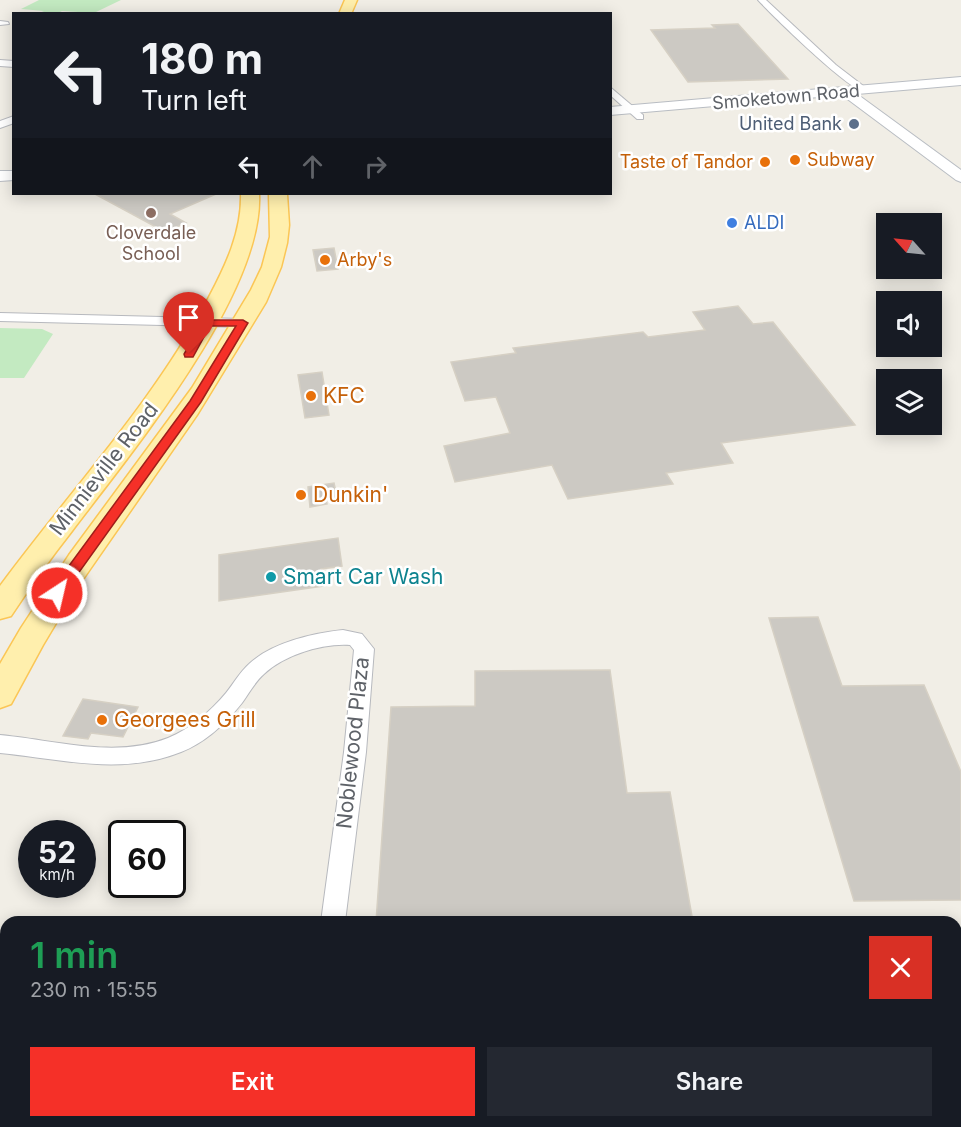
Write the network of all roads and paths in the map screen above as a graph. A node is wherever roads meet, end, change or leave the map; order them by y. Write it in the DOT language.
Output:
graph roads {
  1 [pos="762,0"];
  2 [pos="961,81"];
  3 [pos="961,90"];
  4 [pos="854,92"];
  5 [pos="612,94"];
  6 [pos="915,94"];
  7 [pos="612,102"];
  8 [pos="897,110"];
  9 [pos="623,115"];
  10 [pos="961,163"];
  11 [pos="961,177"];
  12 [pos="250,195"];
  13 [pos="278,195"];
  14 [pos="0,317"];
  15 [pos="207,323"];
  16 [pos="243,323"];
  17 [pos="0,608"];
  18 [pos="0,695"];
  19 [pos="0,744"];
  20 [pos="334,916"];
  1 -- 4 [label="street"];
  2 -- 4 [label="main road, Smoketown Road"];
  3 -- 6 [label="main road, Smoketown Road"];
  4 -- 6 [label="main road, Smoketown Road"];
  4 -- 8 [label="main road"];
  4 -- 9 [label="main road, Smoketown Road"];
  4 -- 11 [label="main road"];
  5 -- 9 [label="street"];
  6 -- 8 [label="main road"];
  7 -- 9 [label="street"];
  8 -- 10 [label="main road"];
  12 -- 15 [label="main road, Minnieville Road"];
  13 -- 16 [label="main road, Minnieville Road"];
  14 -- 15 [label="street"];
  15 -- 16 [label="street"];
  15 -- 17 [label="main road, Minnieville Road"];
  16 -- 18 [label="main road, Minnieville Road"];
  19 -- 20 [label="street, Noblewood Plaza"];
}
